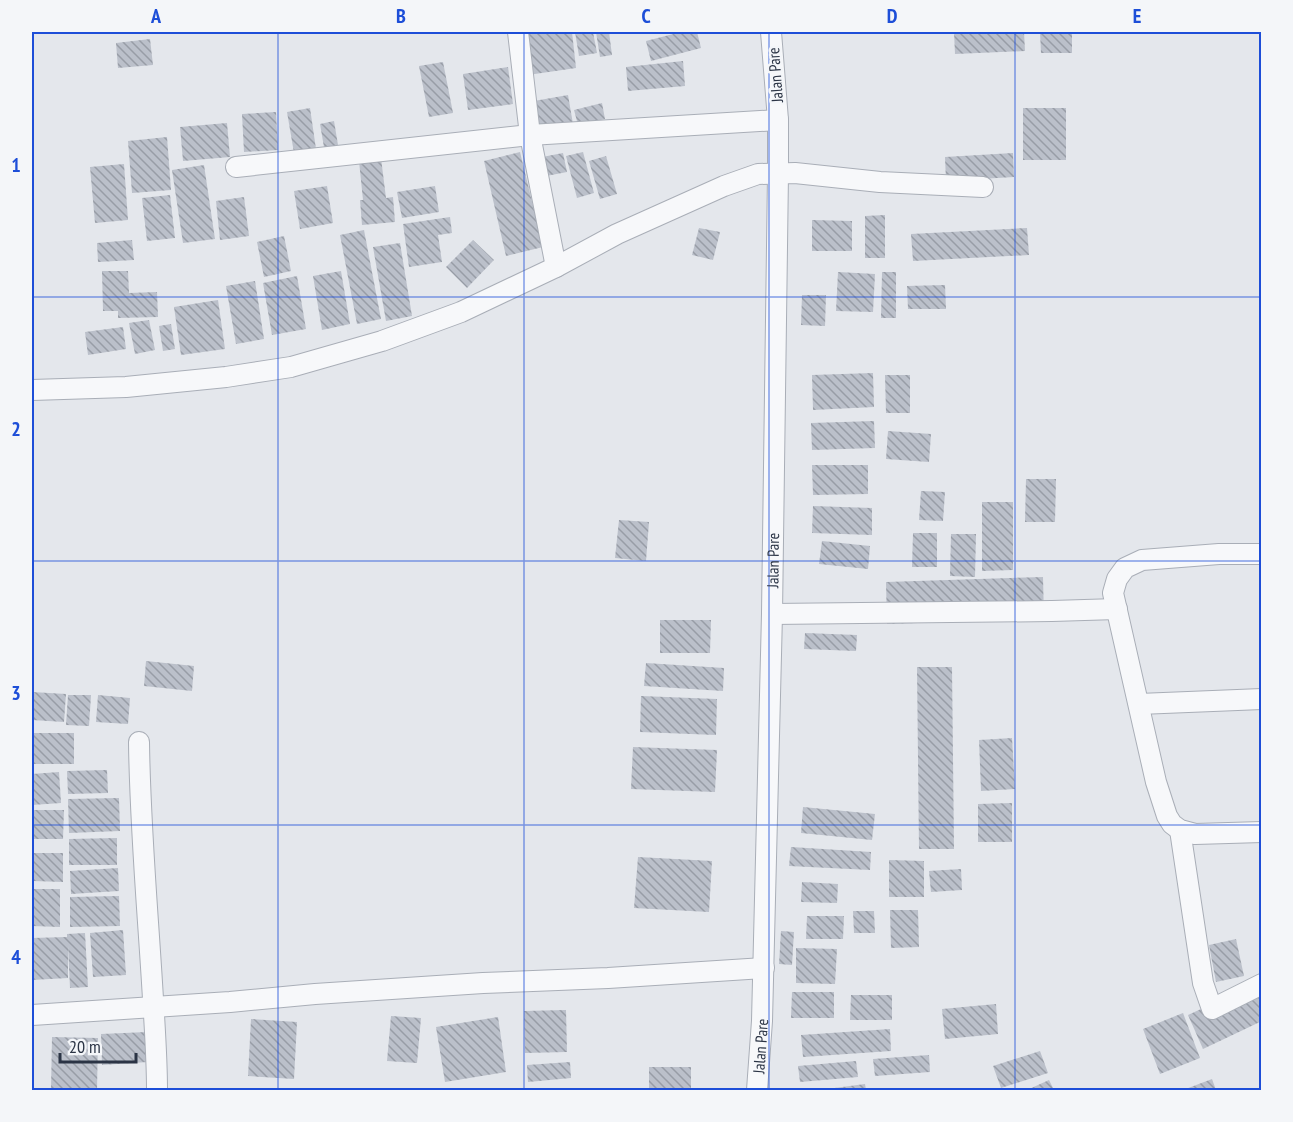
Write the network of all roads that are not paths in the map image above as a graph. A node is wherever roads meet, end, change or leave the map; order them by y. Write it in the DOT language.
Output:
graph roads {
  1 [pos="518,32"];
  2 [pos="771,32"];
  3 [pos="778,120"];
  4 [pos="530,135"];
  5 [pos="236,167"];
  6 [pos="778,173"];
  7 [pos="983,187"];
  8 [pos="556,267"];
  9 [pos="32,390"];
  10 [pos="1262,555"];
  11 [pos="1117,609"];
  12 [pos="772,615"];
  13 [pos="1262,699"];
  14 [pos="1139,704"];
  15 [pos="139,742"];
  16 [pos="1180,830"];
  17 [pos="1262,832"];
  18 [pos="764,968"];
  19 [pos="1262,984"];
  20 [pos="153,1008"];
  21 [pos="32,1015"];
  22 [pos="157,1090"];
  23 [pos="757,1090"];
  1 -- 4 [label="street"];
  2 -- 3 [label="street, Jalan Pare"];
  3 -- 4 [label="street"];
  3 -- 6 [label="street, Jalan Pare"];
  4 -- 5 [label="street"];
  4 -- 8 [label="street"];
  6 -- 7 [label="street"];
  6 -- 8 [label="street"];
  6 -- 12 [label="street, Jalan Pare"];
  8 -- 9 [label="street"];
  10 -- 11 [label="street"];
  11 -- 12 [label="street"];
  11 -- 14 [label="street"];
  12 -- 18 [label="street, Jalan Pare"];
  13 -- 14 [label="street"];
  14 -- 16 [label="street"];
  15 -- 20 [label="street"];
  16 -- 17 [label="street"];
  16 -- 19 [label="street"];
  18 -- 20 [label="street"];
  18 -- 23 [label="street, Jalan Pare"];
  20 -- 21 [label="street"];
  20 -- 22 [label="street"];
}
